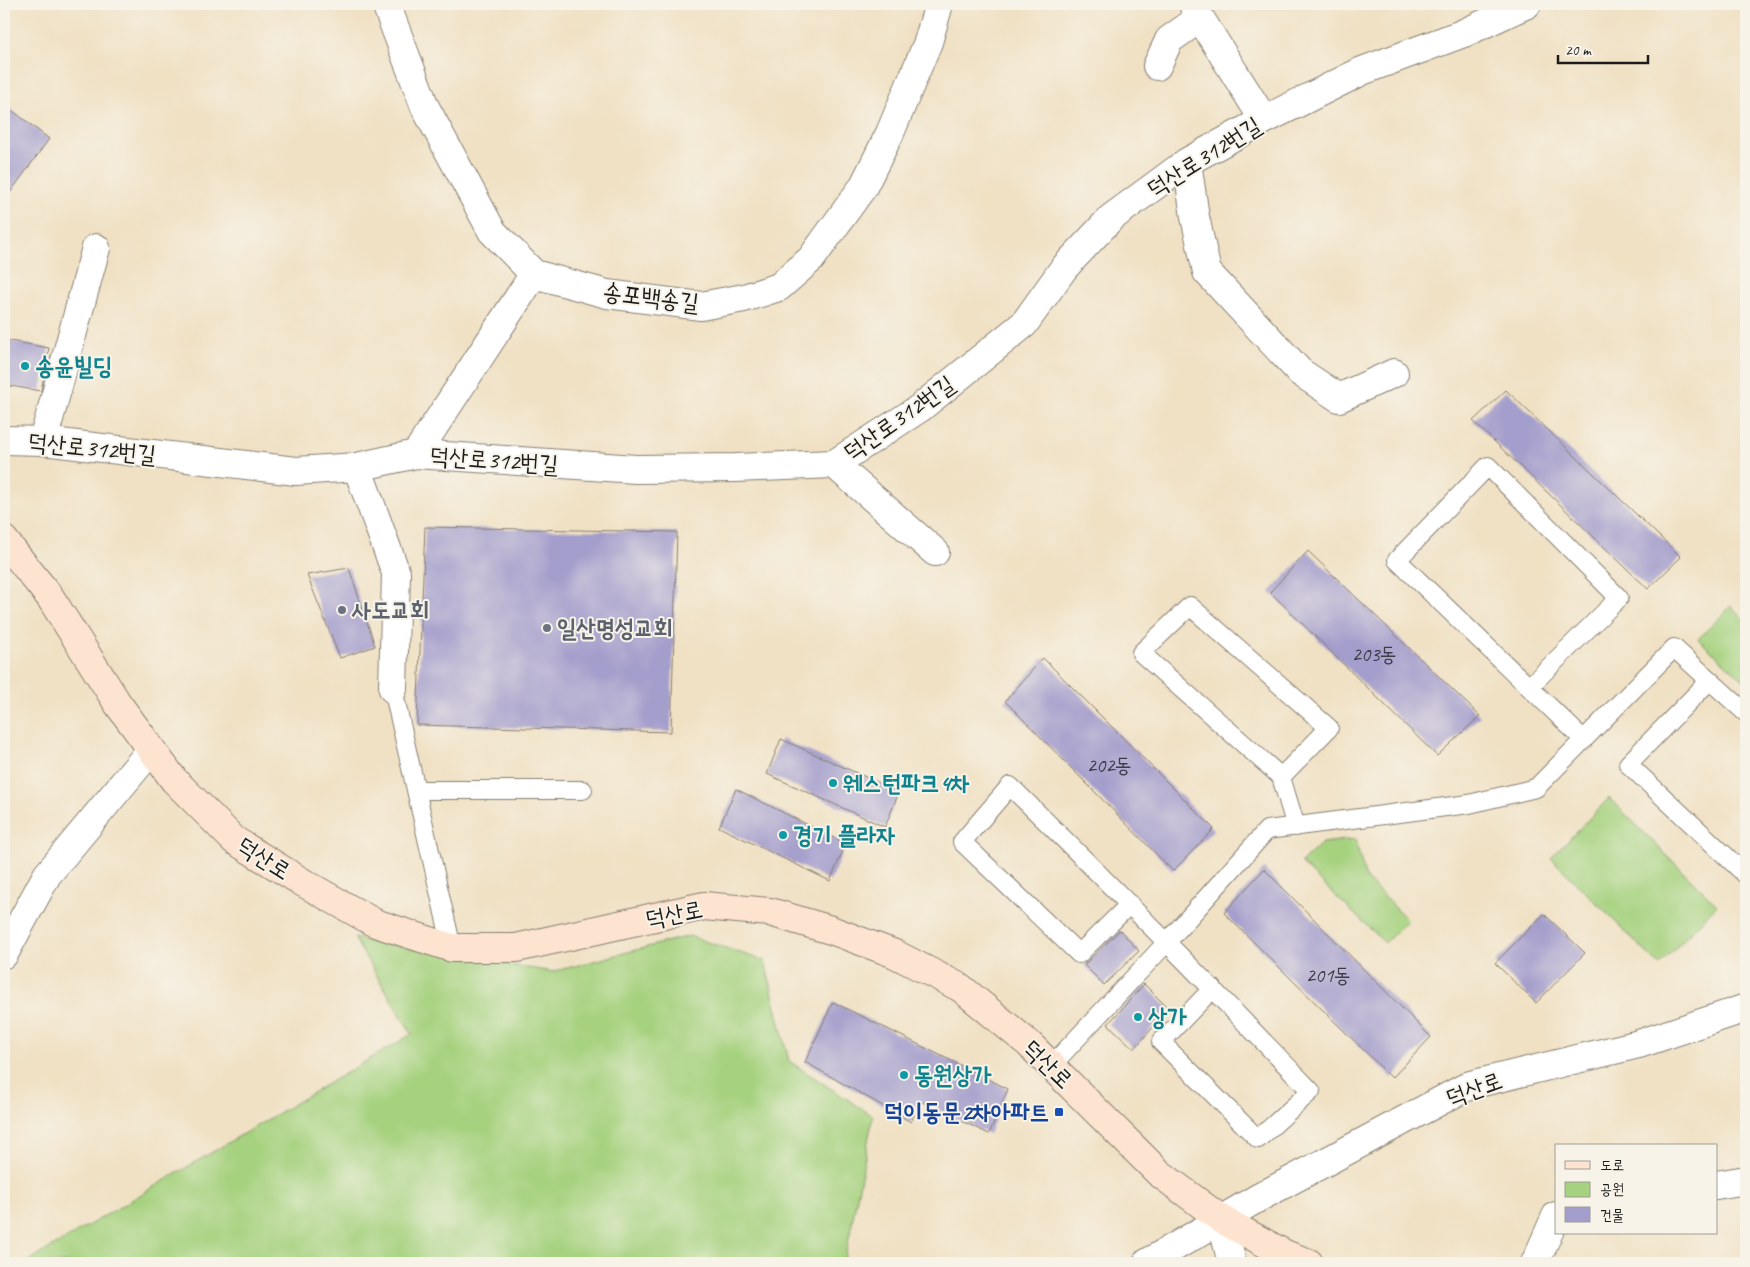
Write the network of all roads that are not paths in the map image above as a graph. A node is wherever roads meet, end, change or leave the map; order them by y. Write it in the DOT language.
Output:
graph roads {
  1 [pos="386,4"];
  2 [pos="939,4"];
  3 [pos="1527,4"];
  4 [pos="1196,11"];
  5 [pos="1157,66"];
  6 [pos="1264,120"];
  7 [pos="1186,162"];
  8 [pos="96,248"];
  9 [pos="534,274"];
  10 [pos="1394,373"];
  11 [pos="4,440"];
  12 [pos="43,441"];
  13 [pos="416,454"];
  14 [pos="834,464"];
  15 [pos="357,467"];
  16 [pos="4,540"];
  17 [pos="935,552"];
  18 [pos="1710,680"];
  19 [pos="1529,687"];
  20 [pos="393,689"];
  21 [pos="1746,713"];
  22 [pos="1584,740"];
  23 [pos="151,750"];
  24 [pos="1281,777"];
  25 [pos="416,790"];
  26 [pos="583,790"];
  27 [pos="1296,827"];
  28 [pos="1746,875"];
  29 [pos="1130,904"];
  30 [pos="1168,942"];
  31 [pos="452,948"];
  32 [pos="4,954"];
  33 [pos="1213,988"];
  34 [pos="1746,1008"];
  35 [pos="1051,1066"];
  36 [pos="1746,1180"];
  37 [pos="1718,1186"];
  38 [pos="1555,1218"];
  39 [pos="1221,1219"];
  40 [pos="1147,1263"];
  41 [pos="1232,1263"];
  42 [pos="1309,1263"];
  43 [pos="1535,1263"];
  1 -- 9 [label="street, 송포백송길"];
  2 -- 9 [label="street, 송포백송길"];
  3 -- 6 [label="street, 덕산로312번길"];
  4 -- 5 [label="street"];
  4 -- 6 [label="street"];
  6 -- 7 [label="street, 덕산로312번길"];
  7 -- 10 [label="street"];
  7 -- 14 [label="street, 덕산로312번길"];
  8 -- 12 [label="street"];
  9 -- 13 [label="street"];
  11 -- 12 [label="street, 덕산로312번길"];
  12 -- 15 [label="street, 덕산로312번길"];
  13 -- 14 [label="street, 덕산로312번길"];
  13 -- 15 [label="street, 덕산로312번길"];
  14 -- 17 [label="street"];
  15 -- 20 [label="street"];
  16 -- 23 [label="street, 덕산로"];
  18 -- 21 [label="lane"];
  18 -- 22 [label="lane"];
  18 -- 28 [label="lane"];
  19 -- 19 [label="lane"];
  19 -- 22 [label="lane"];
  20 -- 25 [label="lane"];
  22 -- 27 [label="lane"];
  23 -- 31 [label="street, 덕산로"];
  23 -- 32 [label="street"];
  24 -- 24 [label="lane"];
  24 -- 27 [label="lane"];
  25 -- 26 [label="lane"];
  25 -- 31 [label="lane"];
  27 -- 30 [label="lane"];
  29 -- 29 [label="lane"];
  29 -- 30 [label="lane"];
  30 -- 33 [label="lane"];
  30 -- 35 [label="lane"];
  31 -- 35 [label="street, 덕산로"];
  33 -- 33 [label="lane"];
  34 -- 39 [label="street, 덕산로"];
  35 -- 39 [label="street, 덕산로"];
  36 -- 37 [label="street"];
  38 -- 43 [label="street"];
  39 -- 40 [label="street"];
  39 -- 41 [label="street"];
  39 -- 42 [label="street, 덕산로"];
}
